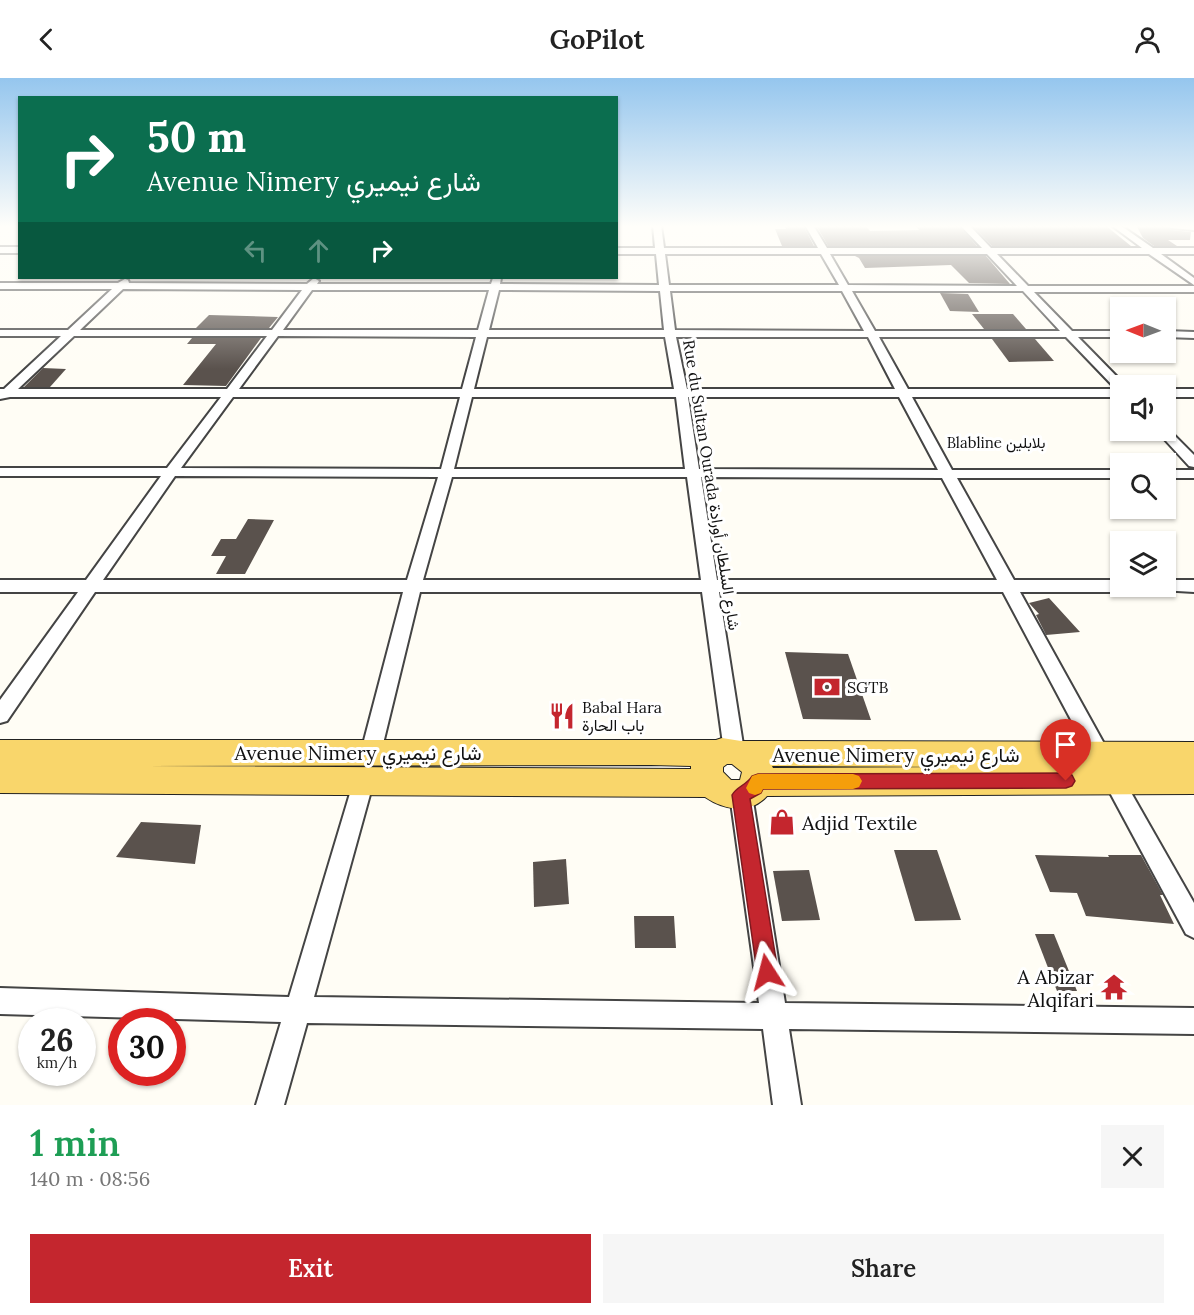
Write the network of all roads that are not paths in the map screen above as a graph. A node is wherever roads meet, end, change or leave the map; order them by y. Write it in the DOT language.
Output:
graph roads {
  1 [pos="663,273"];
  2 [pos="835,273"];
  3 [pos="1010,273"];
  4 [pos="1182,273"];
  5 [pos="126,281"];
  6 [pos="313,282"];
  7 [pos="495,282"];
  8 [pos="1194,282"];
  9 [pos="0,286"];
  10 [pos="664,288"];
  11 [pos="844,289"];
  12 [pos="1194,289"];
  13 [pos="1026,290"];
  14 [pos="0,333"];
  15 [pos="72,333"];
  16 [pos="273,334"];
  17 [pos="670,334"];
  18 [pos="1070,334"];
  19 [pos="1110,334"];
  20 [pos="1176,334"];
  21 [pos="482,335"];
  22 [pos="872,335"];
  23 [pos="1194,335"];
  24 [pos="1110,376"];
  25 [pos="231,392"];
  26 [pos="467,392"];
  27 [pos="681,392"];
  28 [pos="901,392"];
  29 [pos="1110,393"];
  30 [pos="1176,393"];
  31 [pos="1194,393"];
  32 [pos="3,395"];
  33 [pos="1173,441"];
  34 [pos="1194,463"];
  35 [pos="0,472"];
  36 [pos="170,473"];
  37 [pos="446,474"];
  38 [pos="692,474"];
  39 [pos="1110,474"];
  40 [pos="1176,474"];
  41 [pos="1194,474"];
  42 [pos="947,475"];
  43 [pos="1008,585"];
  44 [pos="0,586"];
  45 [pos="709,586"];
  46 [pos="1110,586"];
  47 [pos="1176,586"];
  48 [pos="1194,586"];
  49 [pos="91,587"];
  50 [pos="414,587"];
  51 [pos="0,715"];
  52 [pos="0,753"];
  53 [pos="1194,755"];
  54 [pos="726,760"];
  55 [pos="368,766"];
  56 [pos="1107,768"];
  57 [pos="0,779"];
  58 [pos="1194,780"];
  59 [pos="750,788"];
  60 [pos="1194,926"];
  61 [pos="0,1001"];
  62 [pos="296,1010"];
  63 [pos="774,1016"];
  64 [pos="1194,1021"];
  65 [pos="270,1105"];
  66 [pos="787,1105"];
  1 -- 10 [label="street, Rue du Sultan Ourada شارع السلطان أورادة"];
  2 -- 11 [label="street"];
  3 -- 13 [label="street"];
  4 -- 8 [label="street"];
  5 -- 6 [label="street"];
  5 -- 9 [label="street"];
  5 -- 15 [label="street"];
  6 -- 7 [label="street"];
  6 -- 16 [label="street"];
  7 -- 10 [label="street"];
  7 -- 21 [label="street"];
  10 -- 11 [label="street"];
  10 -- 17 [label="street, Rue du Sultan Ourada شارع السلطان أورادة"];
  11 -- 13 [label="street"];
  11 -- 22 [label="street"];
  12 -- 13 [label="street"];
  13 -- 18 [label="street"];
  14 -- 15 [label="street"];
  15 -- 16 [label="street"];
  15 -- 32 [label="street"];
  16 -- 21 [label="street"];
  16 -- 25 [label="street"];
  17 -- 21 [label="street"];
  17 -- 22 [label="street"];
  17 -- 27 [label="street, Rue du Sultan Ourada شارع السلطان أورادة"];
  18 -- 19 [label="street"];
  18 -- 22 [label="street"];
  18 -- 24 [label="street"];
  20 -- 23 [label="street"];
  21 -- 26 [label="street"];
  22 -- 28 [label="street"];
  25 -- 26 [label="street"];
  25 -- 32 [label="street"];
  25 -- 36 [label="street"];
  26 -- 27 [label="street"];
  26 -- 37 [label="street"];
  27 -- 28 [label="street"];
  27 -- 38 [label="street, Rue du Sultan Ourada شارع السلطان أورادة"];
  28 -- 29 [label="street"];
  28 -- 42 [label="street"];
  30 -- 31 [label="street"];
  33 -- 34 [label="street"];
  35 -- 36 [label="street"];
  36 -- 37 [label="street"];
  36 -- 49 [label="street"];
  37 -- 38 [label="street"];
  37 -- 50 [label="street"];
  38 -- 42 [label="street"];
  38 -- 45 [label="street, Rue du Sultan Ourada شارع السلطان أورادة"];
  39 -- 42 [label="street"];
  40 -- 41 [label="street"];
  42 -- 43 [label="street"];
  43 -- 45 [label="street"];
  43 -- 46 [label="street"];
  43 -- 56 [label="street"];
  44 -- 49 [label="street"];
  45 -- 50 [label="street"];
  45 -- 54 [label="street, Rue du Sultan Ourada شارع السلطان أورادة"];
  47 -- 48 [label="street"];
  49 -- 50 [label="street"];
  49 -- 51 [label="street"];
  50 -- 55 [label="street"];
  52 -- 55 [label="main road, Avenue Nimery شارع نيميري"];
  53 -- 56 [label="main road, Avenue Nimery شارع نيميري"];
  54 -- 55 [label="main road, Avenue Nimery شارع نيميري"];
  54 -- 56 [label="main road, Avenue Nimery شارع نيميري"];
  54 -- 59 [label="main road"];
  54 -- 59 [label="main road, Avenue Nimery شارع نيميري"];
  55 -- 57 [label="main road, Avenue Nimery شارع نيميري"];
  55 -- 62 [label="street"];
  56 -- 58 [label="main road, Avenue Nimery شارع نيميري"];
  56 -- 59 [label="main road, Avenue Nimery شارع نيميري"];
  56 -- 60 [label="street"];
  59 -- 63 [label="street"];
  61 -- 62 [label="street"];
  62 -- 63 [label="street"];
  62 -- 65 [label="street"];
  63 -- 64 [label="street"];
  63 -- 66 [label="street"];
}
